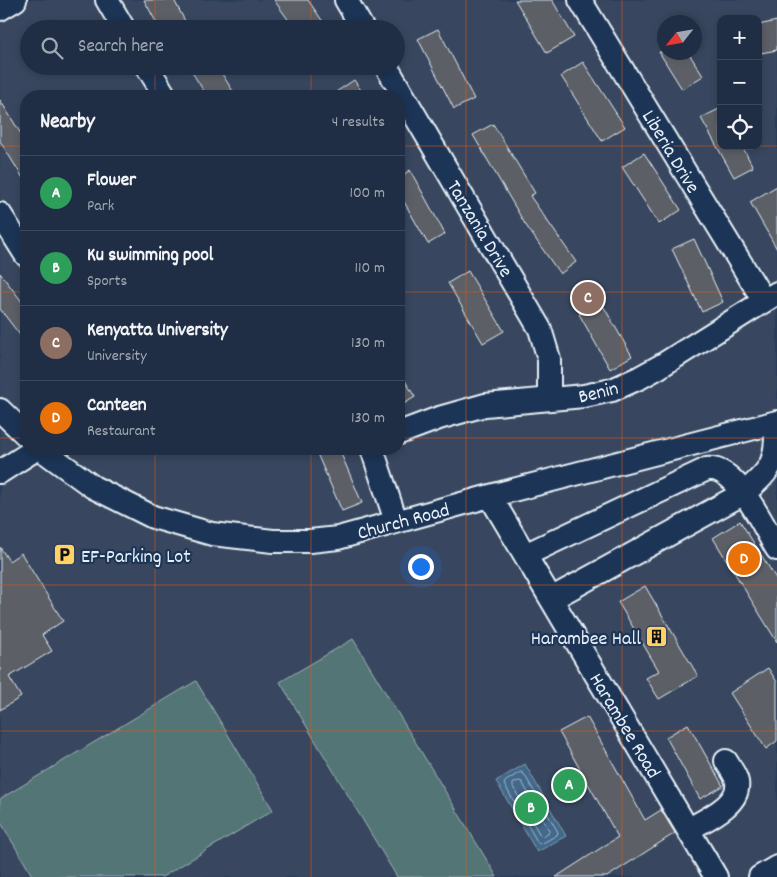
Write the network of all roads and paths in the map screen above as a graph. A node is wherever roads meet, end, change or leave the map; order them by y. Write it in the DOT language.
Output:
graph roads {
  1 [pos="15,0"];
  2 [pos="107,0"];
  3 [pos="346,0"];
  4 [pos="580,0"];
  5 [pos="0,9"];
  6 [pos="119,20"];
  7 [pos="358,20"];
  8 [pos="152,75"];
  9 [pos="391,75"];
  10 [pos="161,90"];
  11 [pos="400,90"];
  12 [pos="405,98"];
  13 [pos="0,214"];
  14 [pos="20,246"];
  15 [pos="770,297"];
  16 [pos="549,399"];
  17 [pos="0,410"];
  18 [pos="777,422"];
  19 [pos="20,429"];
  20 [pos="405,431"];
  21 [pos="27,455"];
  22 [pos="50,455"];
  23 [pos="374,455"];
  24 [pos="0,472"];
  25 [pos="744,493"];
  26 [pos="490,496"];
  27 [pos="396,521"];
  28 [pos="777,549"];
  29 [pos="525,556"];
  30 [pos="551,600"];
  31 [pos="726,761"];
  32 [pos="688,830"];
  33 [pos="777,868"];
  34 [pos="716,877"];
  35 [pos="760,877"];
  1 -- 5 [label="lane"];
  2 -- 6 [label="lane"];
  3 -- 7 [label="lane"];
  4 -- 15 [label="lane, Liberia Drive"];
  8 -- 10 [label="lane"];
  9 -- 11 [label="lane, Tanzania Drive"];
  12 -- 16 [label="lane, Tanzania Drive"];
  13 -- 14 [label="lane"];
  15 -- 16 [label="lane, Benin"];
  16 -- 20 [label="lane, Benin"];
  17 -- 19 [label="lane"];
  18 -- 25 [label="lane"];
  18 -- 26 [label="lane, Church Road"];
  21 -- 24 [label="lane"];
  22 -- 27 [label="lane, Church Road"];
  23 -- 27 [label="lane"];
  25 -- 28 [label="lane"];
  25 -- 29 [label="lane"];
  25 -- 30 [label="lane"];
  26 -- 27 [label="lane, Church Road"];
  26 -- 29 [label="lane, Harambee Road"];
  29 -- 30 [label="lane, Harambee Road"];
  30 -- 32 [label="lane, Harambee Road"];
  31 -- 32 [label="lane"];
  32 -- 34 [label="lane, Harambee Road"];
  33 -- 35 [label="lane"];
}
